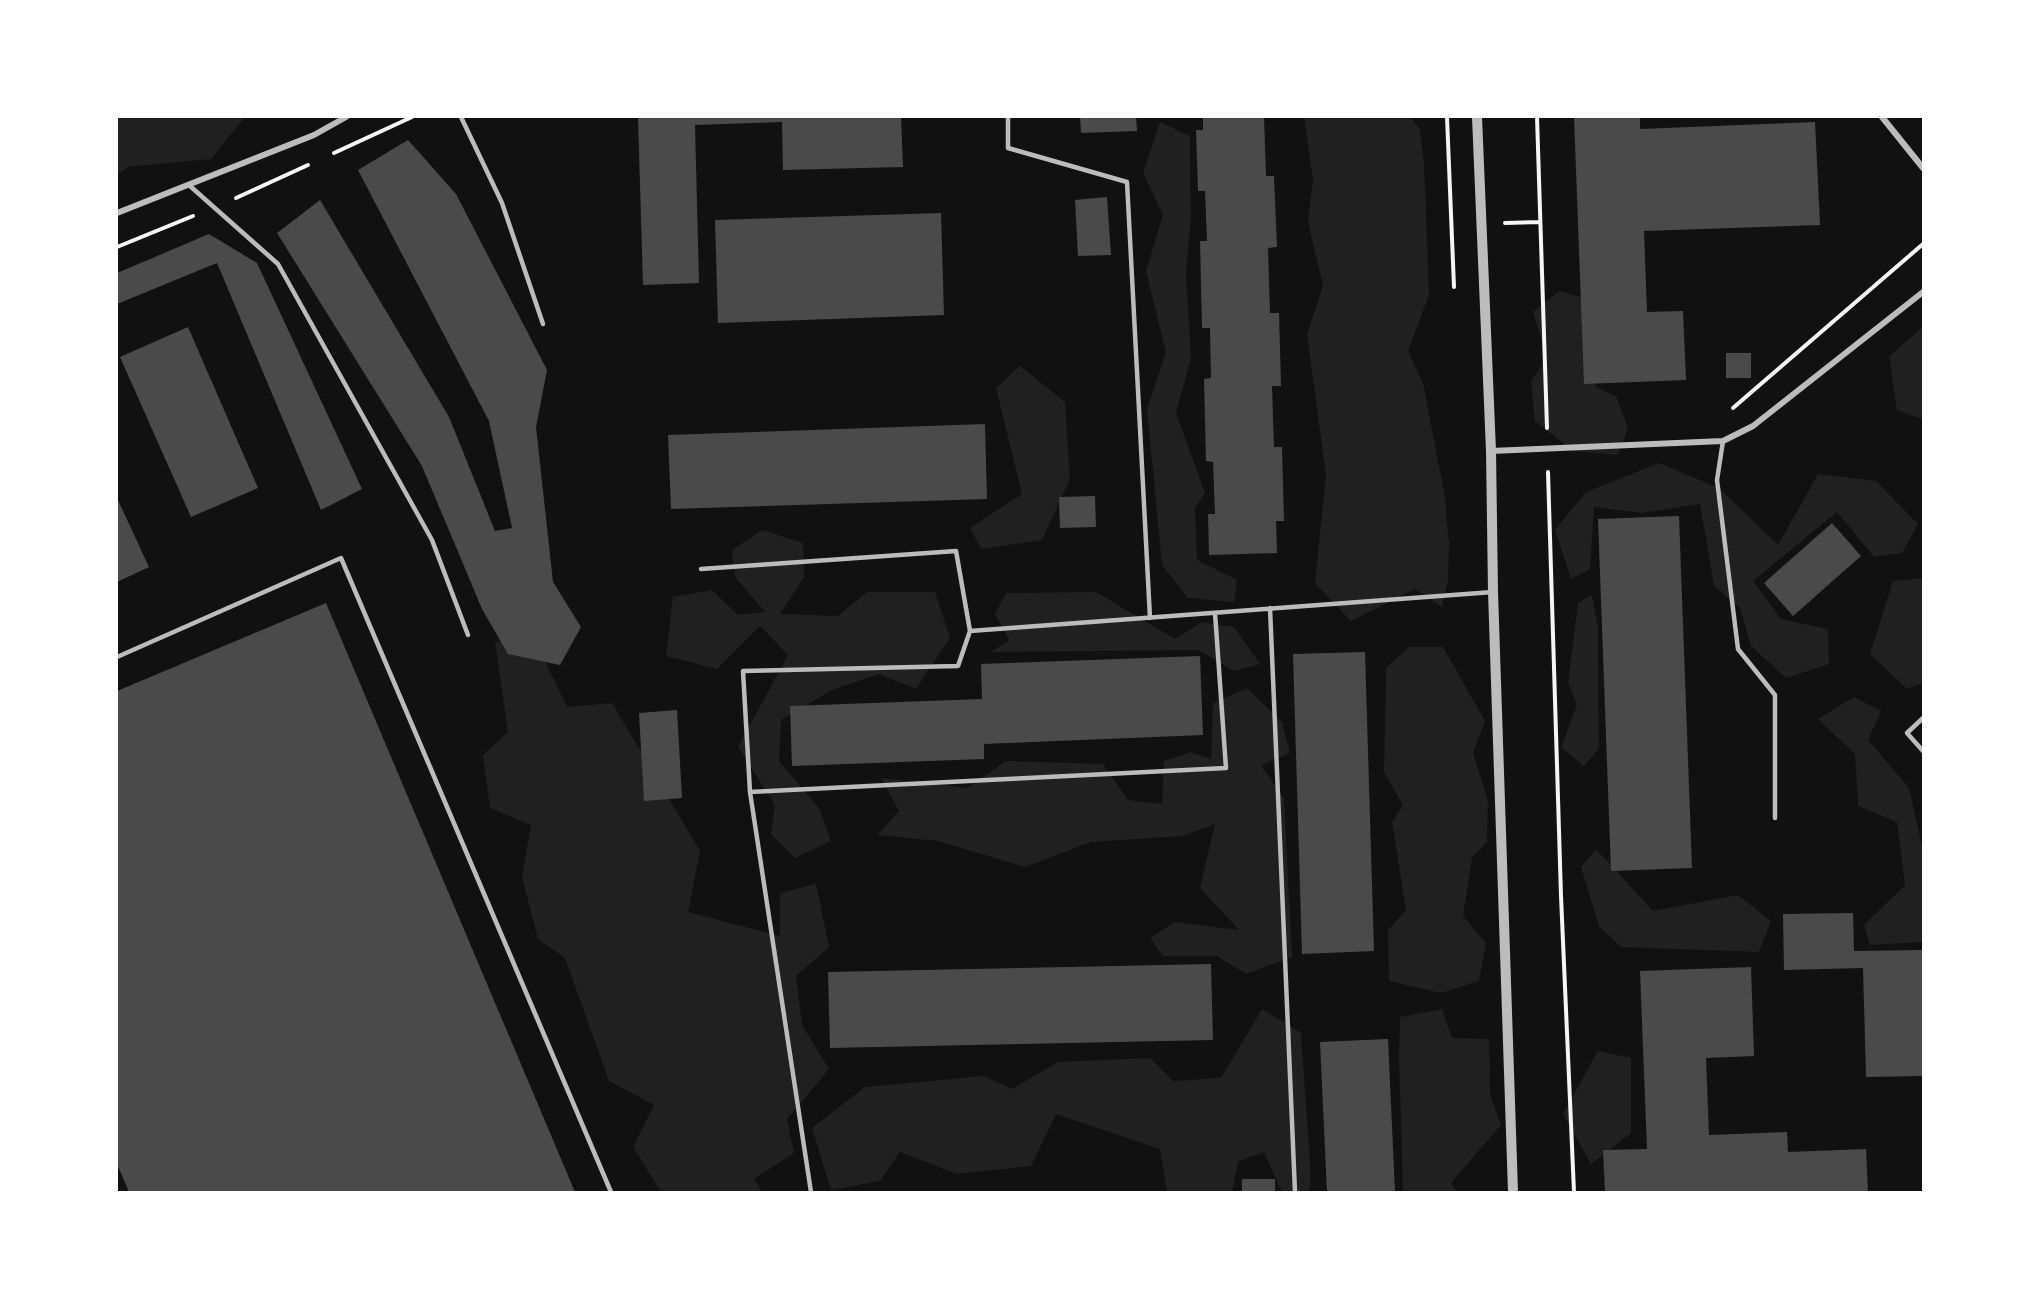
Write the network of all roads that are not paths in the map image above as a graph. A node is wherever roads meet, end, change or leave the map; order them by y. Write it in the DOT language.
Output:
graph roads {
  1 [pos="346,117"];
  2 [pos="461,117"];
  3 [pos="1008,117"];
  4 [pos="1477,117"];
  5 [pos="1882,117"];
  6 [pos="1923,168"];
  7 [pos="190,186"];
  8 [pos="117,213"];
  9 [pos="1923,292"];
  10 [pos="543,324"];
  11 [pos="1723,441"];
  12 [pos="1491,451"];
  13 [pos="701,569"];
  14 [pos="1493,592"];
  15 [pos="1270,608"];
  16 [pos="1215,613"];
  17 [pos="1150,618"];
  18 [pos="970,631"];
  19 [pos="468,635"];
  20 [pos="117,657"];
  21 [pos="1923,718"];
  22 [pos="1923,752"];
  23 [pos="750,792"];
  24 [pos="1775,818"];
  25 [pos="611,1192"];
  26 [pos="811,1192"];
  27 [pos="1295,1192"];
  28 [pos="1513,1192"];
  1 -- 7 [label="street"];
  2 -- 10 [label="lane"];
  3 -- 17 [label="lane"];
  4 -- 12 [label="street"];
  5 -- 6 [label="street"];
  7 -- 8 [label="street"];
  7 -- 19 [label="lane"];
  9 -- 11 [label="street"];
  11 -- 12 [label="street"];
  11 -- 24 [label="lane"];
  12 -- 14 [label="street"];
  13 -- 18 [label="lane"];
  14 -- 15 [label="lane"];
  14 -- 28 [label="street"];
  15 -- 16 [label="lane"];
  15 -- 27 [label="lane"];
  16 -- 17 [label="lane"];
  16 -- 23 [label="lane"];
  17 -- 18 [label="lane"];
  18 -- 23 [label="lane"];
  20 -- 25 [label="lane"];
  21 -- 22 [label="lane"];
  23 -- 26 [label="lane"];
}
